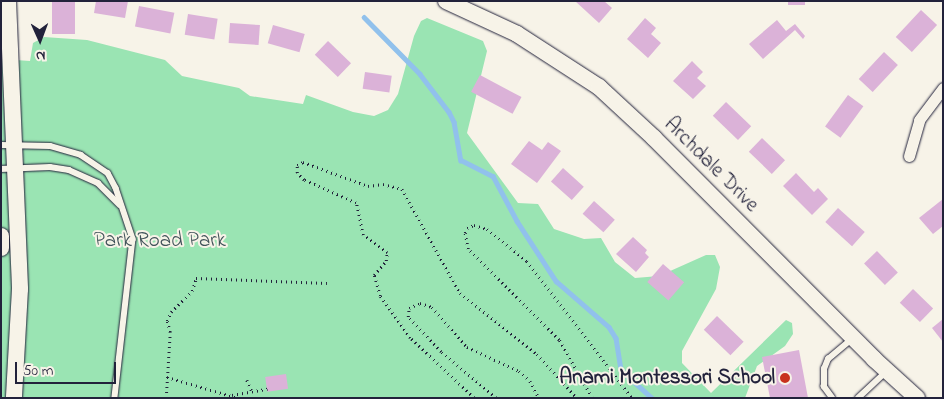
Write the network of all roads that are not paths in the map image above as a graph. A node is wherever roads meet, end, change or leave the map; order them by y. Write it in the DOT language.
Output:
graph roads {
  1 [pos="8,1"];
  2 [pos="446,1"];
  3 [pos="943,88"];
  4 [pos="9,145"];
  5 [pos="908,156"];
  6 [pos="9,169"];
  7 [pos="123,209"];
  8 [pos="1,236"];
  9 [pos="1,248"];
  10 [pos="853,337"];
  11 [pos="887,370"];
  12 [pos="14,398"];
  13 [pos="115,398"];
  14 [pos="832,398"];
  15 [pos="858,398"];
  16 [pos="917,398"];
  1 -- 4 [label="street"];
  2 -- 10 [label="street, Archdale Drive"];
  3 -- 5 [label="street"];
  4 -- 6 [label="street"];
  4 -- 7 [label="lane"];
  6 -- 7 [label="lane"];
  6 -- 12 [label="street"];
  7 -- 13 [label="lane"];
  8 -- 9 [label="street"];
  10 -- 11 [label="street, Archdale Drive"];
  10 -- 14 [label="lane"];
  11 -- 15 [label="lane"];
  11 -- 16 [label="street, Archdale Drive"];
}
